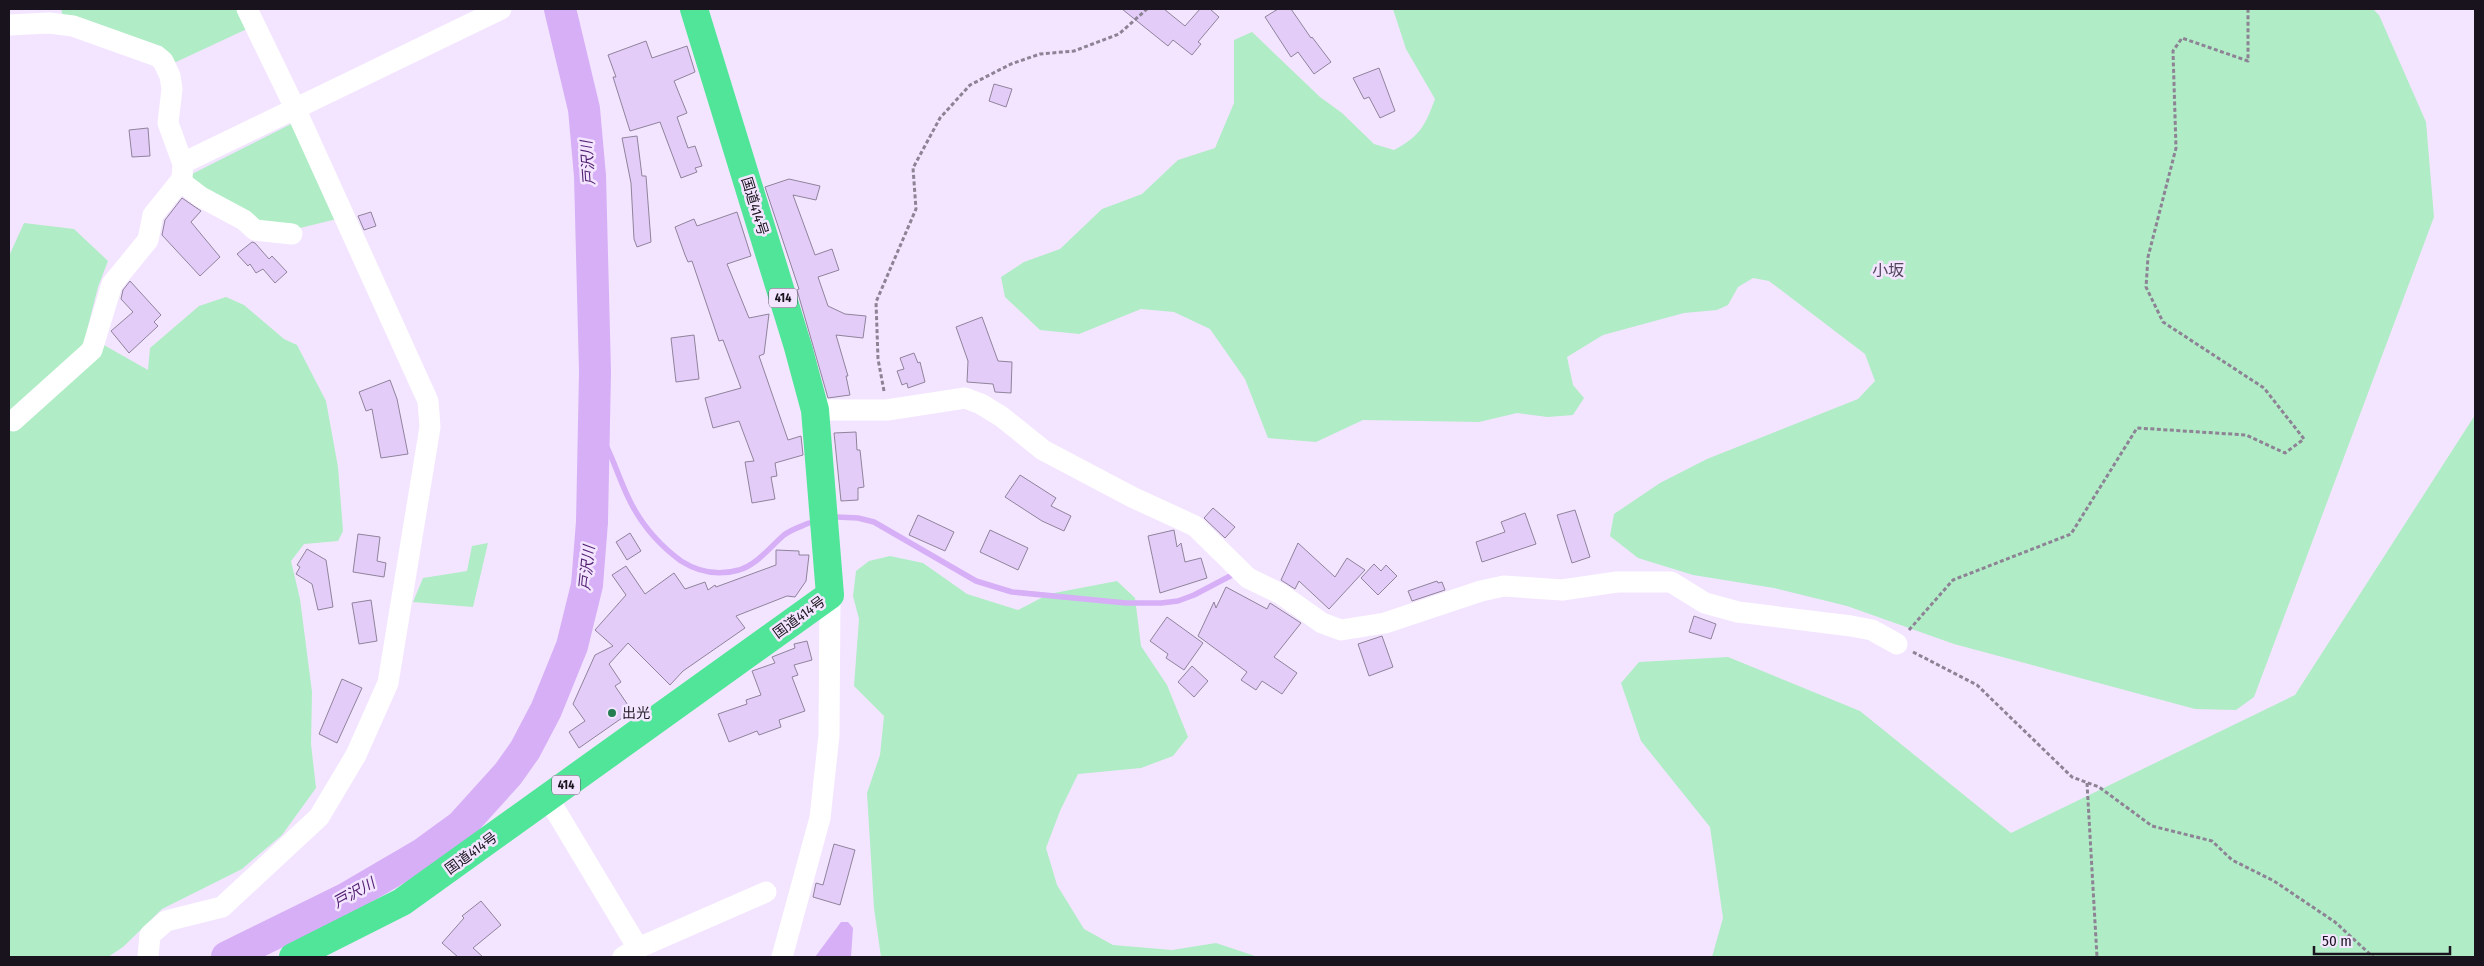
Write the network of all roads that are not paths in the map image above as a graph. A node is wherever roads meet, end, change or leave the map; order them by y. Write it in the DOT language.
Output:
graph roads {
  1 [pos="247,9"];
  2 [pos="501,9"];
  3 [pos="701,12"];
  4 [pos="9,26"];
  5 [pos="295,108"];
  6 [pos="181,172"];
  7 [pos="292,234"];
  8 [pos="815,410"];
  9 [pos="13,421"];
  10 [pos="830,595"];
  11 [pos="1897,644"];
  12 [pos="548,798"];
  13 [pos="766,892"];
  14 [pos="630,953"];
  15 [pos="148,957"];
  16 [pos="292,957"];
  17 [pos="782,957"];
  1 -- 5 [label="street"];
  2 -- 5 [label="street"];
  3 -- 8 [label="highway, 国道414号 / 414"];
  4 -- 6 [label="street"];
  5 -- 6 [label="street"];
  5 -- 15 [label="street"];
  6 -- 7 [label="street"];
  6 -- 9 [label="street"];
  8 -- 10 [label="highway, 国道414号 / 414"];
  8 -- 11 [label="street"];
  10 -- 12 [label="highway, 国道414号 / 414"];
  10 -- 17 [label="street"];
  12 -- 14 [label="street"];
  12 -- 16 [label="highway, 国道414号 / 414"];
  13 -- 14 [label="street"];
}
